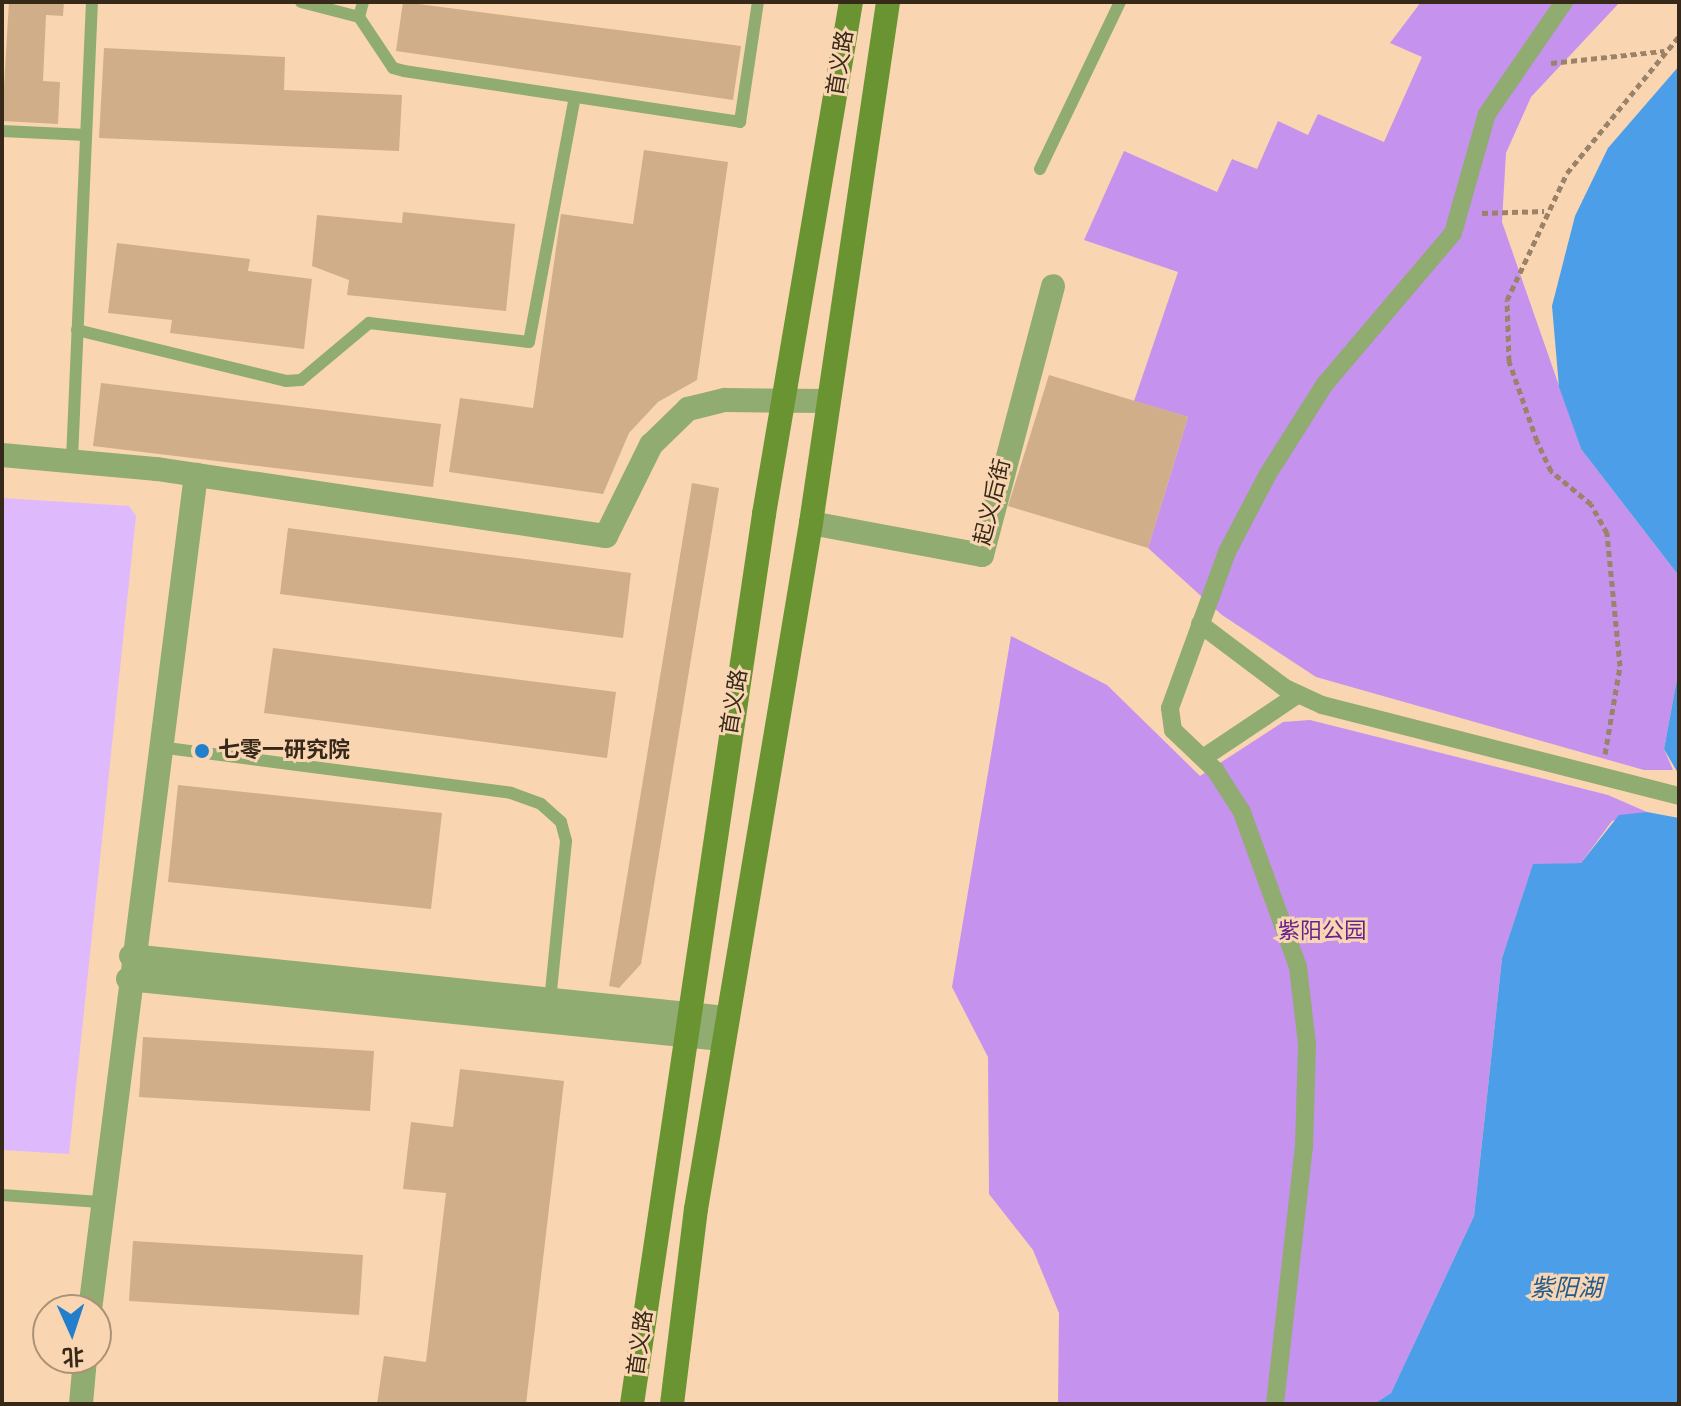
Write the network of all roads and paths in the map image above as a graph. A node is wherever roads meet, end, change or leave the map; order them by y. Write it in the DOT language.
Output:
graph roads {
  1 [pos="92,2"];
  2 [pos="301,2"];
  3 [pos="363,2"];
  4 [pos="758,2"];
  5 [pos="851,2"];
  6 [pos="888,2"];
  7 [pos="1120,2"];
  8 [pos="1564,2"];
  9 [pos="359,17"];
  10 [pos="1679,36"];
  11 [pos="1665,51"];
  12 [pos="1521,64"];
  13 [pos="575,97"];
  14 [pos="2,131"];
  15 [pos="86,135"];
  16 [pos="1040,169"];
  17 [pos="1545,211"];
  18 [pos="1460,213"];
  19 [pos="1053,286"];
  20 [pos="77,330"];
  21 [pos="784,398"];
  22 [pos="828,401"];
  23 [pos="2,455"];
  24 [pos="72,459"];
  25 [pos="196,475"];
  26 [pos="811,523"];
  27 [pos="1200,624"];
  28 [pos="1297,695"];
  29 [pos="159,747"];
  30 [pos="1203,758"];
  31 [pos="1602,775"];
  32 [pos="1679,796"];
  33 [pos="129,967"];
  34 [pos="550,1000"];
  35 [pos="685,1025"];
  36 [pos="724,1029"];
  37 [pos="2,1195"];
  38 [pos="100,1202"];
  39 [pos="91,1294"];
  40 [pos="84,1374"];
  41 [pos="81,1404"];
  42 [pos="632,1404"];
  43 [pos="672,1404"];
  44 [pos="1275,1404"];
  1 -- 15 [label="lane"];
  2 -- 9 [label="lane"];
  3 -- 9 [label="lane"];
  4 -- 13 [label="lane"];
  5 -- 21 [label="main road, 首义路"];
  6 -- 22 [label="main road, 首义路"];
  7 -- 16 [label="lane"];
  8 -- 12 [label="street"];
  9 -- 13 [label="lane"];
  10 -- 11 [label="path"];
  11 -- 12 [label="path"];
  11 -- 17 [label="path"];
  12 -- 18 [label="street"];
  13 -- 20 [label="lane"];
  14 -- 15 [label="lane"];
  15 -- 20 [label="lane"];
  17 -- 18 [label="path"];
  17 -- 31 [label="path"];
  18 -- 27 [label="street"];
  19 -- 26 [label="street, 起义后街"];
  20 -- 24 [label="lane"];
  21 -- 22 [label="street"];
  21 -- 25 [label="street"];
  21 -- 35 [label="main road, 首义路"];
  22 -- 26 [label="main road, 首义路"];
  23 -- 24 [label="street"];
  24 -- 25 [label="street"];
  25 -- 29 [label="street"];
  26 -- 36 [label="main road, 首义路"];
  27 -- 28 [label="street"];
  27 -- 30 [label="street"];
  28 -- 30 [label="street"];
  28 -- 31 [label="street"];
  29 -- 33 [label="street"];
  29 -- 34 [label="lane"];
  30 -- 44 [label="street"];
  31 -- 32 [label="street"];
  33 -- 34 [label="street"];
  33 -- 35 [label="street"];
  33 -- 38 [label="street"];
  34 -- 35 [label="street"];
  35 -- 36 [label="street"];
  35 -- 42 [label="main road, 首义路"];
  36 -- 43 [label="main road, 首义路"];
  37 -- 38 [label="lane"];
  38 -- 39 [label="street"];
  40 -- 41 [label="street"];
}
